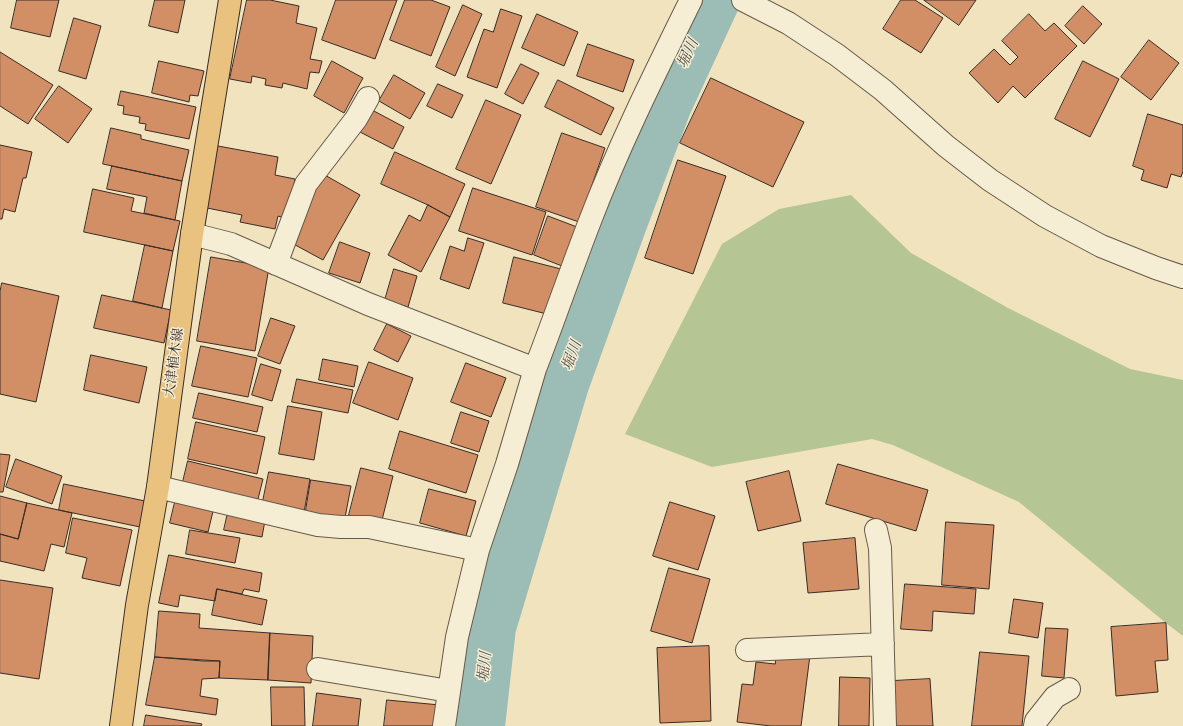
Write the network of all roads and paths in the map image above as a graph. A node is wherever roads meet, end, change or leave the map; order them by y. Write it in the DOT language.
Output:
graph roads {
  1 [pos="230,0"];
  2 [pos="691,0"];
  3 [pos="743,0"];
  4 [pos="368,98"];
  5 [pos="192,234"];
  6 [pos="276,264"];
  7 [pos="1183,278"];
  8 [pos="535,369"];
  9 [pos="158,487"];
  10 [pos="876,530"];
  11 [pos="478,550"];
  12 [pos="883,644"];
  13 [pos="748,650"];
  14 [pos="318,669"];
  15 [pos="1069,689"];
  16 [pos="449,691"];
  17 [pos="122,726"];
  18 [pos="444,726"];
  19 [pos="885,726"];
  20 [pos="1035,726"];
  1 -- 5 [label="main road, 大津植木線"];
  2 -- 8 [label="street"];
  3 -- 7 [label="street"];
  4 -- 6 [label="street"];
  5 -- 6 [label="street"];
  5 -- 9 [label="main road, 大津植木線"];
  6 -- 8 [label="street"];
  8 -- 11 [label="street"];
  9 -- 11 [label="street"];
  9 -- 17 [label="main road, 大津植木線"];
  10 -- 12 [label="street"];
  11 -- 16 [label="street"];
  12 -- 13 [label="street"];
  12 -- 19 [label="street"];
  14 -- 16 [label="street"];
  15 -- 20 [label="street"];
  16 -- 18 [label="street"];
}
